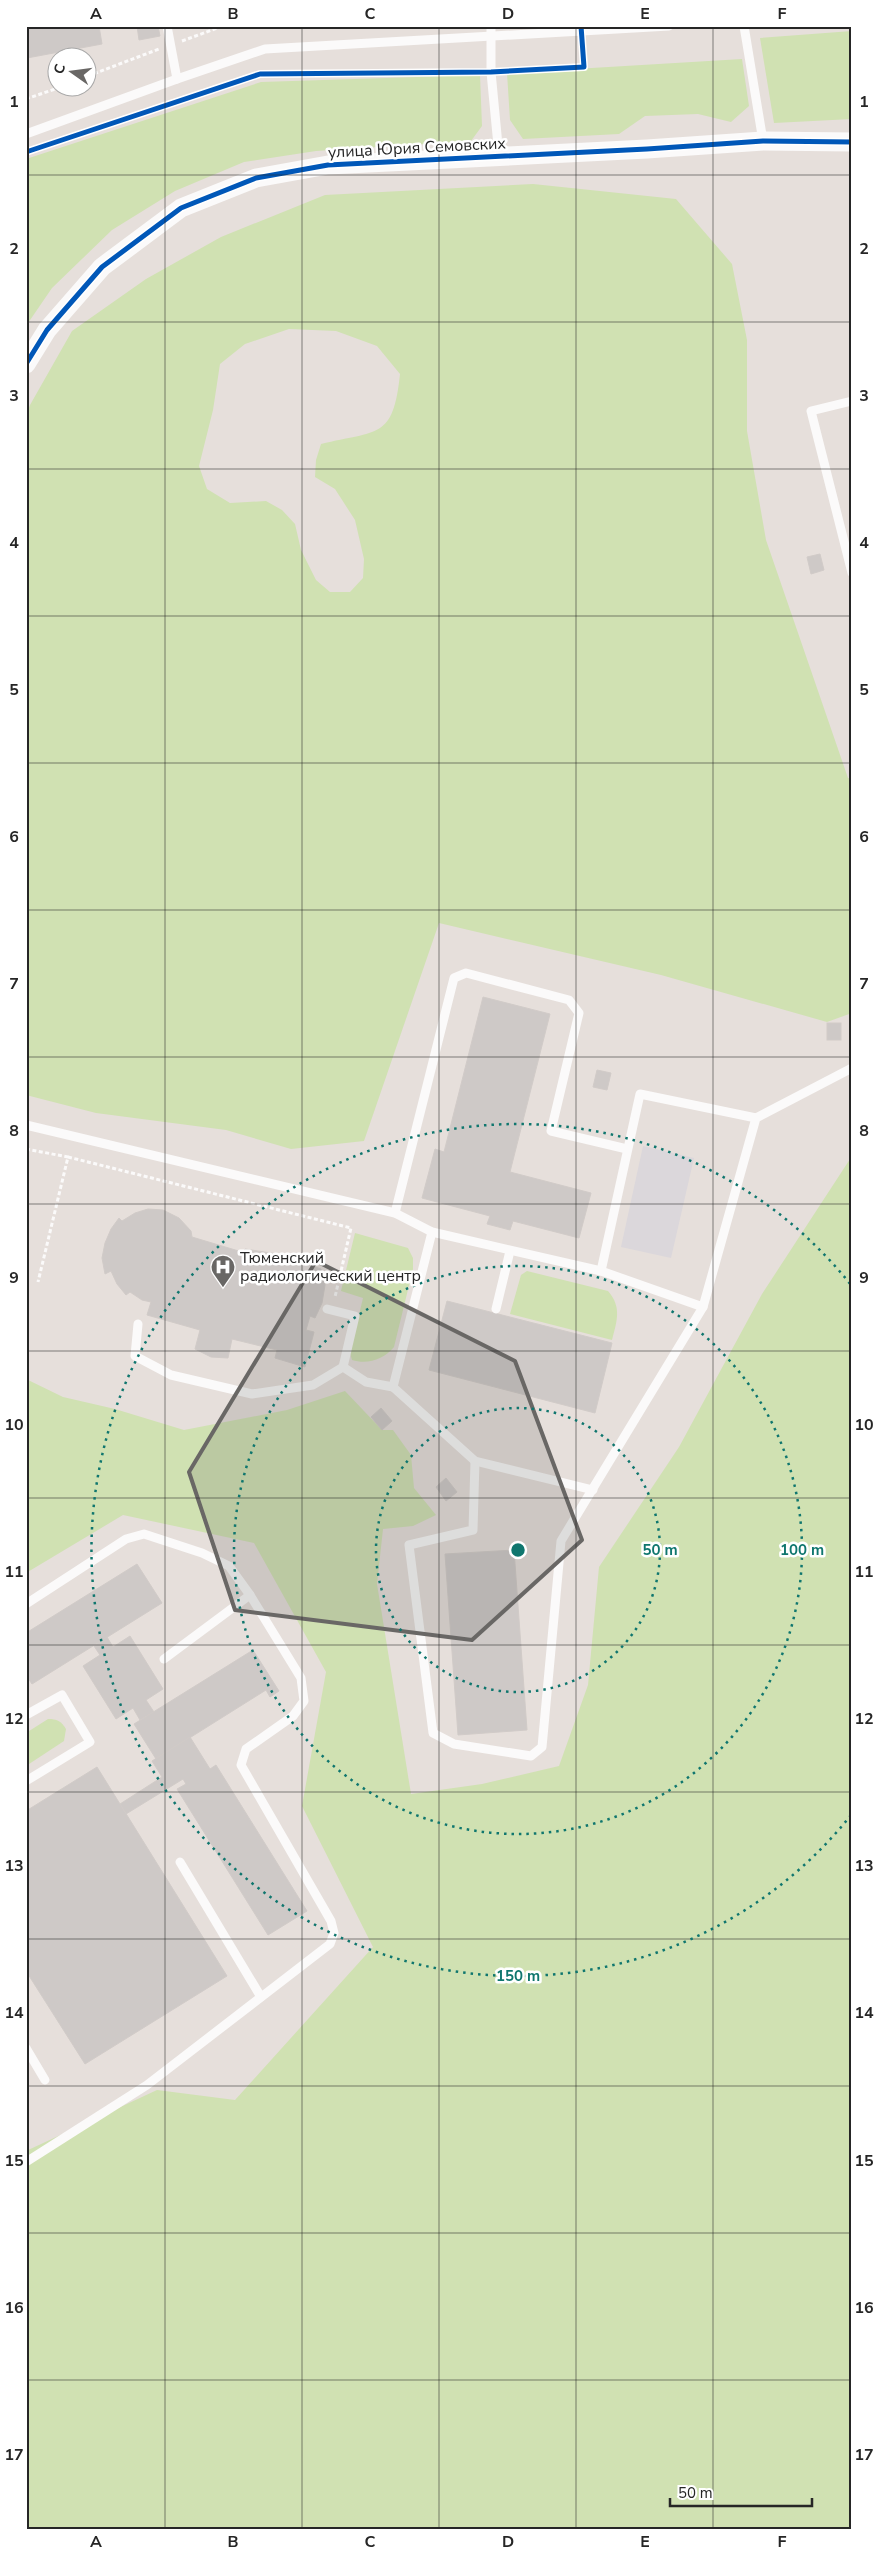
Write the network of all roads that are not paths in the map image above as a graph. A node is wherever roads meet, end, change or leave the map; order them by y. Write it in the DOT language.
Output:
graph roads {
  1 [pos="167,26"];
  2 [pos="490,26"];
  3 [pos="669,26"];
  4 [pos="744,26"];
  5 [pos="490,36"];
  6 [pos="177,79"];
  7 [pos="26,134"];
  8 [pos="763,141"];
  9 [pos="851,145"];
  10 [pos="499,156"];
  11 [pos="26,364"];
  12 [pos="852,401"];
  13 [pos="852,572"];
  14 [pos="852,1068"];
  15 [pos="756,1118"];
  16 [pos="26,1124"];
  17 [pos="627,1149"];
  18 [pos="395,1213"];
  19 [pos="432,1232"];
  20 [pos="510,1251"];
  21 [pos="601,1271"];
  22 [pos="703,1307"];
  23 [pos="496,1308"];
  24 [pos="330,1309"];
  25 [pos="138,1324"];
  26 [pos="343,1367"];
  27 [pos="393,1387"];
  28 [pos="475,1461"];
  29 [pos="593,1490"];
  30 [pos="250,1595"];
  31 [pos="26,1604"];
  32 [pos="164,1659"];
  33 [pos="26,1715"];
  34 [pos="26,1781"];
  35 [pos="180,1862"];
  36 [pos="262,1997"];
  37 [pos="26,2048"];
  38 [pos="45,2080"];
  39 [pos="26,2162"];
  1 -- 6 [label="lane"];
  2 -- 5 [label="lane"];
  3 -- 5 [label="lane"];
  4 -- 8 [label="lane"];
  5 -- 6 [label="lane"];
  5 -- 10 [label="lane"];
  6 -- 7 [label="lane"];
  8 -- 9 [label="street, улица Юрия Семовских"];
  8 -- 10 [label="street, улица Юрия Семовских"];
  10 -- 11 [label="street, улица Юрия Семовских"];
  12 -- 13 [label="lane"];
  14 -- 15 [label="lane"];
  15 -- 17 [label="lane"];
  15 -- 22 [label="lane"];
  16 -- 18 [label="lane"];
  17 -- 18 [label="lane"];
  17 -- 21 [label="lane"];
  18 -- 19 [label="lane"];
  19 -- 20 [label="lane"];
  19 -- 27 [label="lane"];
  20 -- 21 [label="lane"];
  20 -- 23 [label="lane"];
  21 -- 22 [label="lane"];
  22 -- 29 [label="lane"];
  24 -- 26 [label="lane"];
  25 -- 26 [label="lane"];
  26 -- 27 [label="lane"];
  27 -- 28 [label="lane"];
  28 -- 29 [label="lane"];
  28 -- 29 [label="lane"];
  30 -- 31 [label="lane"];
  30 -- 32 [label="lane"];
  30 -- 36 [label="lane"];
  33 -- 34 [label="lane"];
  35 -- 36 [label="lane"];
  36 -- 39 [label="lane"];
  37 -- 38 [label="lane"];
}
